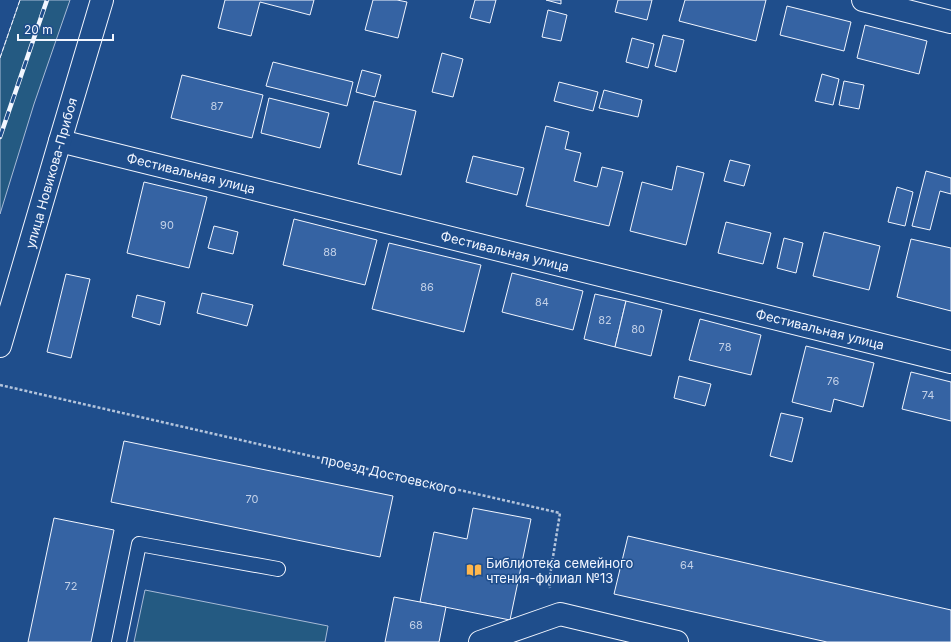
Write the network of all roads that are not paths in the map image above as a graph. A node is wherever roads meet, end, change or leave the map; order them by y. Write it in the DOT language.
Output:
graph roads {
  1 [pos="102,0"];
  2 [pos="863,0"];
  3 [pos="951,22"];
  4 [pos="60,141"];
  5 [pos="0,346"];
  6 [pos="951,362"];
  7 [pos="278,569"];
  8 [pos="118,642"];
  9 [pos="480,642"];
  10 [pos="677,642"];
  1 -- 4 [label="street, улица Новикова-Прибоя"];
  2 -- 3 [label="street"];
  4 -- 5 [label="street, улица Новикова-Прибоя"];
  4 -- 6 [label="street, Фестивальная улица"];
  7 -- 8 [label="lane"];
  9 -- 10 [label="street"];
}
